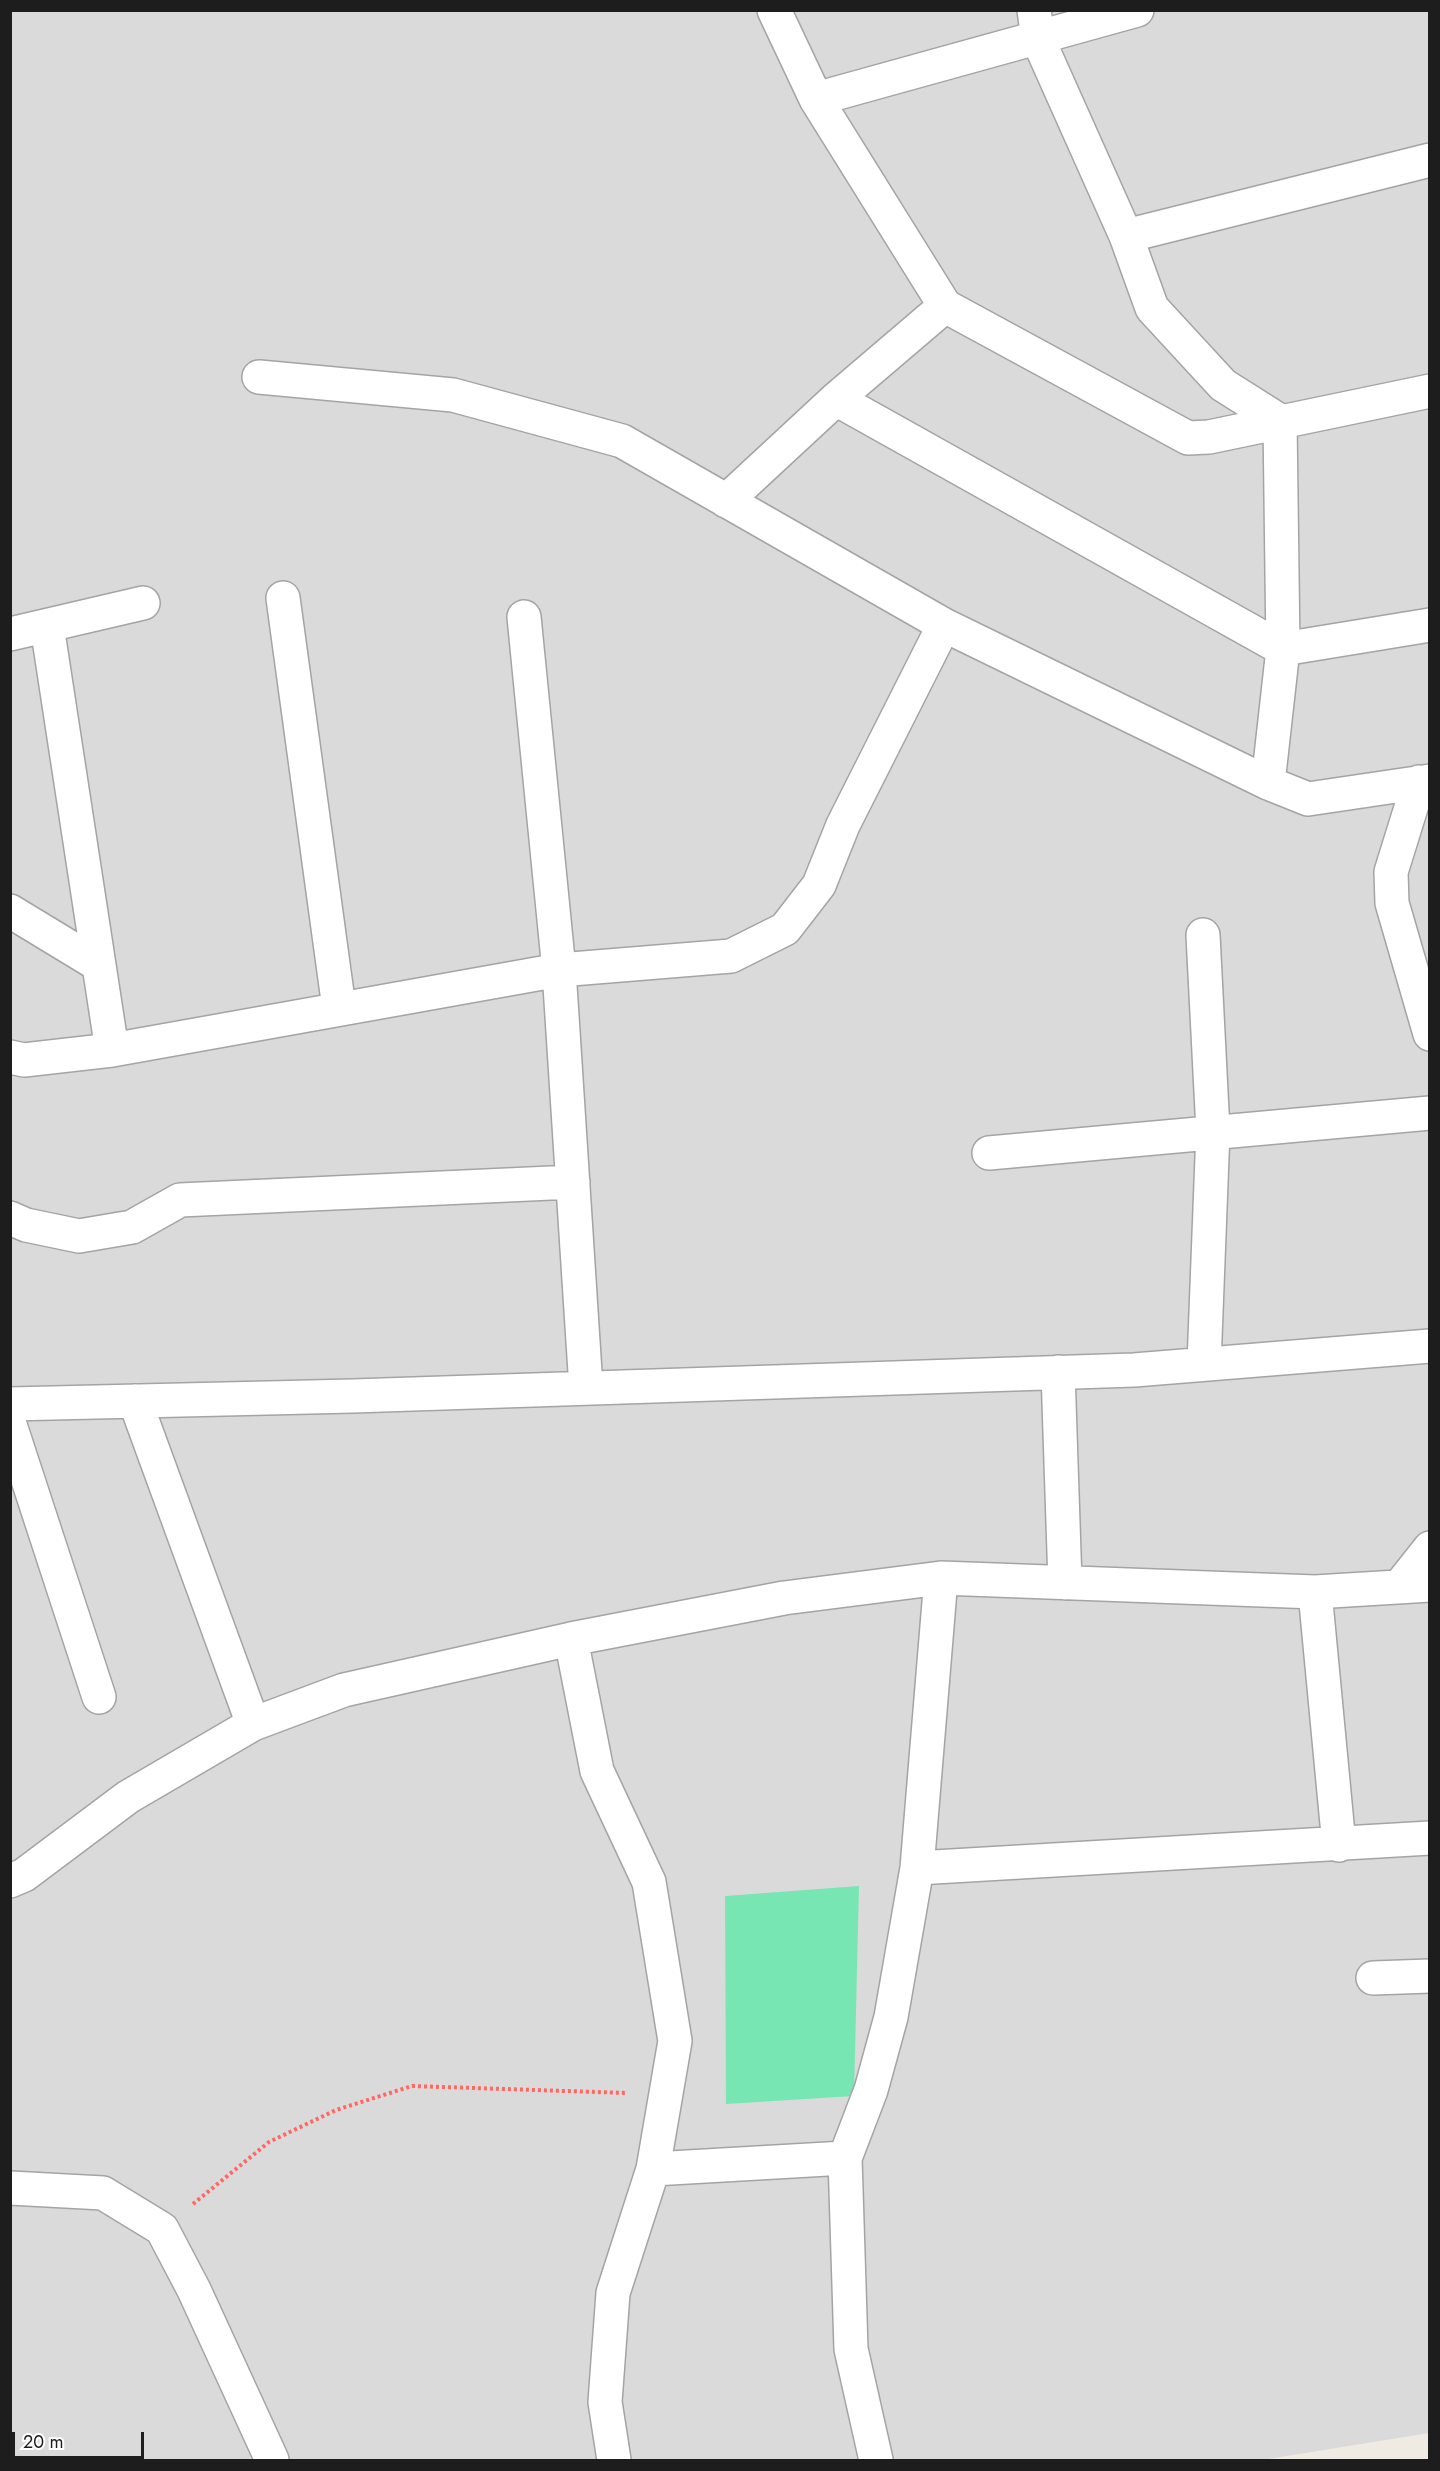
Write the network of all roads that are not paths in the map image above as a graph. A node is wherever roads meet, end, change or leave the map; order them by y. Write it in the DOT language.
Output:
graph roads {
  1 [pos="774,10"];
  2 [pos="1137,10"];
  3 [pos="1036,25"];
  4 [pos="816,99"];
  5 [pos="1430,160"];
  6 [pos="1126,236"];
  7 [pos="945,306"];
  8 [pos="259,377"];
  9 [pos="1430,391"];
  10 [pos="836,399"];
  11 [pos="1280,421"];
  12 [pos="726,501"];
  13 [pos="283,598"];
  14 [pos="143,603"];
  15 [pos="524,617"];
  16 [pos="944,625"];
  17 [pos="1430,625"];
  18 [pos="47,626"];
  19 [pos="10,634"];
  20 [pos="1283,650"];
  21 [pos="1424,782"];
  22 [pos="1268,783"];
  23 [pos="10,911"];
  24 [pos="1203,935"];
  25 [pos="99,964"];
  26 [pos="559,970"];
  27 [pos="339,1008"];
  28 [pos="1430,1034"];
  29 [pos="112,1050"];
  30 [pos="10,1057"];
  31 [pos="1430,1113"];
  32 [pos="1213,1131"];
  33 [pos="989,1153"];
  34 [pos="573,1182"];
  35 [pos="10,1218"];
  36 [pos="1430,1346"];
  37 [pos="1204,1364"];
  38 [pos="1058,1372"];
  39 [pos="586,1388"];
  40 [pos="135,1401"];
  41 [pos="10,1404"];
  42 [pos="10,1425"];
  43 [pos="1430,1548"];
  44 [pos="941,1578"];
  45 [pos="1065,1583"];
  46 [pos="1414,1586"];
  47 [pos="1315,1592"];
  48 [pos="572,1639"];
  49 [pos="99,1697"];
  50 [pos="253,1724"];
  51 [pos="1430,1838"];
  52 [pos="1340,1845"];
  53 [pos="917,1868"];
  54 [pos="10,1881"];
  55 [pos="1430,1976"];
  56 [pos="1373,1978"];
  57 [pos="844,2158"];
  58 [pos="653,2169"];
  59 [pos="10,2187"];
  60 [pos="272,2460"];
  61 [pos="614,2460"];
  62 [pos="876,2460"];
  1 -- 4 [label="street"];
  2 -- 3 [label="street"];
  3 -- 4 [label="street"];
  3 -- 6 [label="street"];
  4 -- 7 [label="street"];
  5 -- 6 [label="street"];
  6 -- 11 [label="street"];
  7 -- 10 [label="street"];
  7 -- 11 [label="street"];
  8 -- 12 [label="street"];
  9 -- 11 [label="street"];
  10 -- 12 [label="street"];
  10 -- 20 [label="street"];
  11 -- 20 [label="street"];
  12 -- 16 [label="street"];
  13 -- 27 [label="street"];
  14 -- 18 [label="street"];
  15 -- 26 [label="street"];
  16 -- 22 [label="street"];
  16 -- 26 [label="street"];
  17 -- 20 [label="street"];
  18 -- 19 [label="street"];
  18 -- 25 [label="street"];
  20 -- 22 [label="street"];
  21 -- 22 [label="street"];
  21 -- 28 [label="street"];
  23 -- 25 [label="street"];
  24 -- 32 [label="street"];
  25 -- 29 [label="street"];
  26 -- 27 [label="street"];
  26 -- 34 [label="street"];
  27 -- 29 [label="street"];
  29 -- 30 [label="street"];
  31 -- 32 [label="street"];
  32 -- 33 [label="street"];
  32 -- 37 [label="street"];
  34 -- 35 [label="street"];
  34 -- 39 [label="street"];
  36 -- 37 [label="street"];
  37 -- 38 [label="street"];
  38 -- 39 [label="street"];
  38 -- 45 [label="street"];
  39 -- 40 [label="street"];
  40 -- 41 [label="street"];
  40 -- 50 [label="street"];
  42 -- 49 [label="street"];
  43 -- 46 [label="street"];
  44 -- 45 [label="street"];
  44 -- 48 [label="street"];
  44 -- 53 [label="street"];
  45 -- 47 [label="street"];
  46 -- 47 [label="street"];
  47 -- 52 [label="street"];
  48 -- 50 [label="street"];
  48 -- 58 [label="street"];
  50 -- 54 [label="street"];
  51 -- 52 [label="street"];
  52 -- 53 [label="street"];
  53 -- 57 [label="street"];
  55 -- 56 [label="street"];
  57 -- 58 [label="street"];
  57 -- 62 [label="street"];
  58 -- 61 [label="street"];
  59 -- 60 [label="street"];
}
